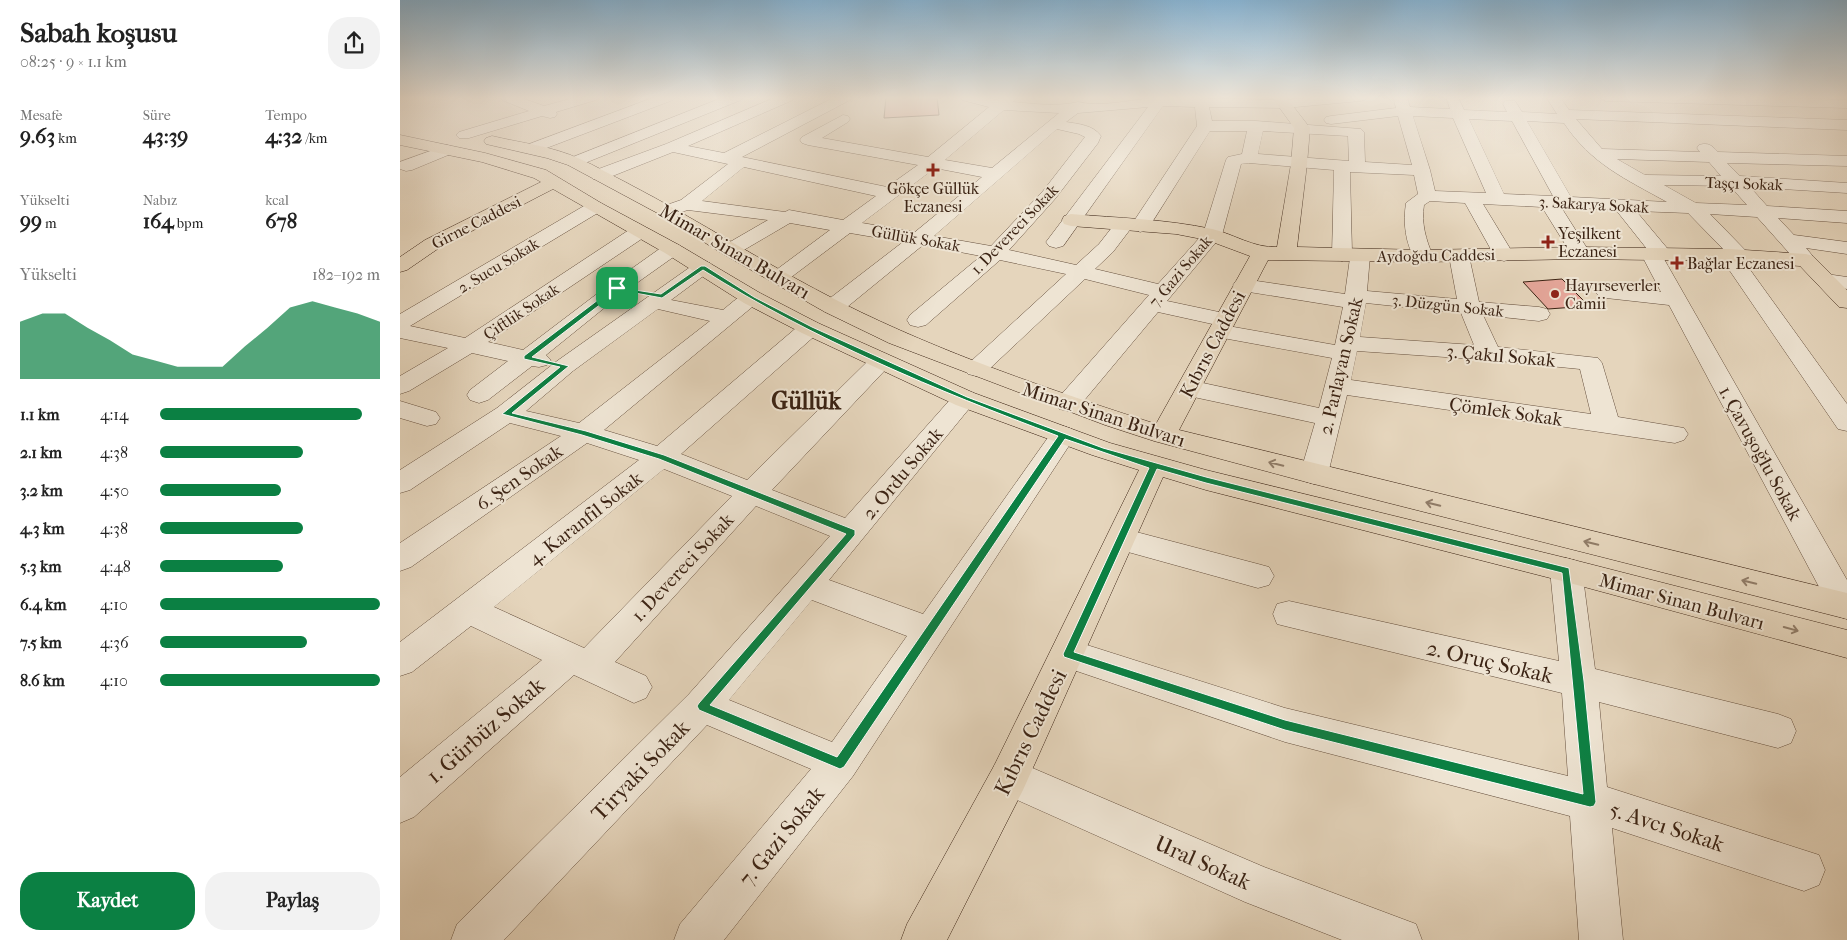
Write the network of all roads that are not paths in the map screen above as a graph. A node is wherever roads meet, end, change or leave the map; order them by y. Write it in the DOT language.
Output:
graph roads {
  1 [pos="424,141"];
  2 [pos="452,141"];
  3 [pos="458,141"];
  4 [pos="551,141"];
  5 [pos="627,141"];
  6 [pos="686,141"];
  7 [pos="770,141"];
  8 [pos="813,141"];
  9 [pos="957,141"];
  10 [pos="1034,141"];
  11 [pos="1091,141"];
  12 [pos="1131,141"];
  13 [pos="1194,141"];
  14 [pos="1253,141"];
  15 [pos="1300,141"];
  16 [pos="1354,141"];
  17 [pos="1413,141"];
  18 [pos="1472,141"];
  19 [pos="1529,141"];
  20 [pos="1587,141"];
  21 [pos="1699,141"];
  22 [pos="455,142"];
  23 [pos="614,146"];
  24 [pos="672,147"];
  25 [pos="1832,147"];
  26 [pos="530,149"];
  27 [pos="1598,154"];
  28 [pos="650,156"];
  29 [pos="1711,157"];
  30 [pos="1249,158"];
  31 [pos="1847,158"];
  32 [pos="574,162"];
  33 [pos="1847,162"];
  34 [pos="931,163"];
  35 [pos="731,164"];
  36 [pos="1299,164"];
  37 [pos="406,166"];
  38 [pos="1349,167"];
  39 [pos="1422,170"];
  40 [pos="994,174"];
  41 [pos="599,175"];
  42 [pos="1641,180"];
  43 [pos="554,182"];
  44 [pos="1734,182"];
  45 [pos="1847,188"];
  46 [pos="889,193"];
  47 [pos="1428,196"];
  48 [pos="1471,198"];
  49 [pos="1497,199"];
  50 [pos="1557,202"];
  51 [pos="1621,205"];
  52 [pos="595,207"];
  53 [pos="677,208"];
  54 [pos="1694,209"];
  55 [pos="1760,211"];
  56 [pos="789,216"];
  57 [pos="1847,217"];
  58 [pos="1071,220"];
  59 [pos="848,226"];
  60 [pos="1132,226"];
  61 [pos="639,232"];
  62 [pos="1212,235"];
  63 [pos="1010,237"];
  64 [pos="920,238"];
  65 [pos="1786,240"];
  66 [pos="1056,242"];
  67 [pos="1106,248"];
  68 [pos="1847,248"];
  69 [pos="672,249"];
  70 [pos="730,250"];
  71 [pos="997,252"];
  72 [pos="1286,252"];
  73 [pos="1580,253"];
  74 [pos="1261,254"];
  75 [pos="1657,254"];
  76 [pos="1504,255"];
  77 [pos="1734,255"];
  78 [pos="1351,256"];
  79 [pos="1423,256"];
  80 [pos="1459,256"];
  81 [pos="1806,260"];
  82 [pos="401,263"];
  83 [pos="703,267"];
  84 [pos="1082,270"];
  85 [pos="779,277"];
  86 [pos="568,279"];
  87 [pos="1826,280"];
  88 [pos="1847,283"];
  89 [pos="1243,285"];
  90 [pos="617,288"];
  91 [pos="1606,292"];
  92 [pos="752,298"];
  93 [pos="1158,298"];
  94 [pos="658,299"];
  95 [pos="1356,299"];
  96 [pos="1677,300"];
  97 [pos="1847,302"];
  98 [pos="833,307"];
  99 [pos="1469,307"];
  100 [pos="1539,314"];
  101 [pos="727,318"];
  102 [pos="918,320"];
  103 [pos="400,322"];
  104 [pos="1222,325"];
  105 [pos="810,328"];
  106 [pos="400,331"];
  107 [pos="469,345"];
  108 [pos="1347,348"];
  109 [pos="1489,353"];
  110 [pos="527,357"];
  111 [pos="881,362"];
  112 [pos="565,366"];
  113 [pos="976,369"];
  114 [pos="400,386"];
  115 [pos="1337,386"];
  116 [pos="1189,388"];
  117 [pos="479,395"];
  118 [pos="965,398"];
  119 [pos="400,410"];
  120 [pos="506,414"];
  121 [pos="427,418"];
  122 [pos="1329,418"];
  123 [pos="1066,419"];
  124 [pos="1847,423"];
  125 [pos="1607,425"];
  126 [pos="584,433"];
  127 [pos="1675,434"];
  128 [pos="1163,435"];
  129 [pos="661,457"];
  130 [pos="1154,466"];
  131 [pos="1314,474"];
  132 [pos="400,483"];
  133 [pos="752,493"];
  134 [pos="852,532"];
  135 [pos="1121,539"];
  136 [pos="400,560"];
  137 [pos="1566,570"];
  138 [pos="1258,576"];
  139 [pos="806,585"];
  140 [pos="1846,606"];
  141 [pos="468,610"];
  142 [pos="1289,614"];
  143 [pos="930,630"];
  144 [pos="1847,644"];
  145 [pos="1068,654"];
  146 [pos="400,661"];
  147 [pos="579,662"];
  148 [pos="1579,681"];
  149 [pos="634,687"];
  150 [pos="702,706"];
  151 [pos="1778,731"];
  152 [pos="840,763"];
  153 [pos="1009,777"];
  154 [pos="1590,802"];
  155 [pos="400,803"];
  156 [pos="1804,870"];
  157 [pos="473,940"];
  158 [pos="696,940"];
  159 [pos="923,940"];
  160 [pos="1400,940"];
  161 [pos="1601,940"];
  1 -- 22 [label="main road, Mimar Sinan Bulvarı"];
  2 -- 22 [label="main road, Mimar Sinan Bulvarı"];
  3 -- 22 [label="street"];
  4 -- 26 [label="street"];
  5 -- 23 [label="street"];
  6 -- 24 [label="street"];
  7 -- 35 [label="street"];
  8 -- 34 [label="street"];
  9 -- 34 [label="street"];
  10 -- 40 [label="street"];
  11 -- 63 [label="street, 1. Devereci Sokak"];
  12 -- 58 [label="street"];
  13 -- 60 [label="street"];
  14 -- 30 [label="street"];
  15 -- 36 [label="main road"];
  16 -- 38 [label="street, 2. Parlayan Sokak"];
  17 -- 39 [label="street"];
  18 -- 49 [label="street"];
  19 -- 50 [label="street"];
  20 -- 27 [label="street"];
  21 -- 29 [label="street"];
  22 -- 26 [label="main road, Mimar Sinan Bulvarı"];
  22 -- 37 [label="street"];
  22 -- 43 [label="main road, Mimar Sinan Bulvarı"];
  23 -- 28 [label="street"];
  23 -- 32 [label="street"];
  24 -- 28 [label="street"];
  24 -- 35 [label="street"];
  25 -- 31 [label="street"];
  26 -- 32 [label="main road, Mimar Sinan Bulvarı"];
  27 -- 29 [label="street"];
  27 -- 42 [label="street"];
  28 -- 35 [label="street"];
  28 -- 41 [label="street"];
  29 -- 33 [label="street"];
  29 -- 44 [label="street"];
  30 -- 36 [label="street"];
  30 -- 62 [label="street, 7. Gazi Sokak"];
  32 -- 41 [label="main road, Mimar Sinan Bulvarı"];
  34 -- 40 [label="street"];
  34 -- 46 [label="street"];
  35 -- 46 [label="street"];
  35 -- 53 [label="street"];
  36 -- 38 [label="street"];
  36 -- 72 [label="main road"];
  38 -- 39 [label="street"];
  38 -- 78 [label="street, 2. Parlayan Sokak"];
  39 -- 47 [label="street"];
  40 -- 64 [label="street"];
  41 -- 53 [label="main road, Mimar Sinan Bulvarı"];
  42 -- 44 [label="street, Taşçı Sokak"];
  42 -- 54 [label="street"];
  43 -- 52 [label="main road, Mimar Sinan Bulvarı"];
  43 -- 82 [label="main road, Girne Caddesi"];
  44 -- 45 [label="street, Taşçı Sokak"];
  44 -- 55 [label="street"];
  46 -- 59 [label="street"];
  47 -- 48 [label="street, 3. Sakarya Sokak"];
  47 -- 79 [label="street"];
  48 -- 49 [label="street, 3. Sakarya Sokak"];
  48 -- 76 [label="street"];
  49 -- 50 [label="street, 3. Sakarya Sokak"];
  50 -- 51 [label="street, 3. Sakarya Sokak"];
  50 -- 73 [label="street"];
  51 -- 54 [label="street, 3. Sakarya Sokak"];
  51 -- 75 [label="street, 1. Çavuşoğlu Sokak"];
  52 -- 61 [label="main road, Mimar Sinan Bulvarı"];
  52 -- 103 [label="street, 2. Sucu Sokak"];
  53 -- 56 [label="street, Güllük Sokak"];
  53 -- 70 [label="main road, Mimar Sinan Bulvarı"];
  54 -- 55 [label="street, 3. Sakarya Sokak"];
  54 -- 77 [label="street"];
  55 -- 57 [label="street, 3. Sakarya Sokak"];
  55 -- 65 [label="street"];
  56 -- 59 [label="street, Güllük Sokak"];
  56 -- 70 [label="street"];
  58 -- 60 [label="main road, Aydoğdu Caddesi"];
  58 -- 66 [label="street"];
  59 -- 64 [label="street, Güllük Sokak"];
  59 -- 85 [label="street"];
  60 -- 62 [label="main road, Aydoğdu Caddesi"];
  60 -- 67 [label="street"];
  61 -- 69 [label="main road, Mimar Sinan Bulvarı"];
  61 -- 86 [label="street, Çiftlik Sokak"];
  62 -- 74 [label="main road, Aydoğdu Caddesi"];
  62 -- 93 [label="street, 7. Gazi Sokak"];
  63 -- 66 [label="street"];
  63 -- 71 [label="street, 1. Devereci Sokak"];
  64 -- 71 [label="street, Güllük Sokak"];
  64 -- 98 [label="street"];
  65 -- 68 [label="street"];
  65 -- 81 [label="street"];
  66 -- 67 [label="street"];
  67 -- 84 [label="street"];
  69 -- 83 [label="main road, Mimar Sinan Bulvarı"];
  69 -- 90 [label="street"];
  70 -- 85 [label="main road, Mimar Sinan Bulvarı"];
  71 -- 84 [label="street, Güllük Sokak"];
  71 -- 102 [label="street, 1. Devereci Sokak"];
  72 -- 74 [label="main road, Aydoğdu Caddesi"];
  72 -- 78 [label="main road, Aydoğdu Caddesi"];
  73 -- 75 [label="main road, Aydoğdu Caddesi"];
  73 -- 76 [label="main road, Aydoğdu Caddesi"];
  74 -- 89 [label="main road, Kıbrıs Caddesi"];
  75 -- 77 [label="main road, Aydoğdu Caddesi"];
  75 -- 96 [label="street, 1. Çavuşoğlu Sokak"];
  76 -- 80 [label="main road, Aydoğdu Caddesi"];
  77 -- 81 [label="main road, Aydoğdu Caddesi"];
  77 -- 124 [label="street"];
  78 -- 79 [label="main road, Aydoğdu Caddesi"];
  78 -- 95 [label="street, 2. Parlayan Sokak"];
  79 -- 80 [label="main road, Aydoğdu Caddesi"];
  80 -- 99 [label="street"];
  81 -- 87 [label="main road"];
  83 -- 92 [label="main road, Mimar Sinan Bulvarı"];
  83 -- 94 [label="street"];
  84 -- 93 [label="street, Güllük Sokak"];
  84 -- 113 [label="street"];
  85 -- 98 [label="main road, Mimar Sinan Bulvarı"];
  86 -- 90 [label="street"];
  86 -- 107 [label="street, Çiftlik Sokak"];
  87 -- 88 [label="street"];
  87 -- 97 [label="main road"];
  89 -- 95 [label="street, 3. Düzgün Sokak"];
  89 -- 104 [label="main road, Kıbrıs Caddesi"];
  90 -- 94 [label="street"];
  90 -- 110 [label="street"];
  91 -- 96 [label="street"];
  92 -- 101 [label="street, 6. Şen Sokak"];
  92 -- 105 [label="main road, Mimar Sinan Bulvarı"];
  93 -- 104 [label="street, Güllük Sokak"];
  93 -- 123 [label="street, 7. Gazi Sokak"];
  94 -- 101 [label="street"];
  94 -- 112 [label="street"];
  95 -- 99 [label="street, 3. Düzgün Sokak"];
  95 -- 108 [label="street, 2. Parlayan Sokak"];
  96 -- 140 [label="street, 1. Çavuşoğlu Sokak"];
  98 -- 113 [label="main road, Mimar Sinan Bulvarı"];
  99 -- 100 [label="street, 3. Düzgün Sokak"];
  99 -- 109 [label="street"];
  101 -- 126 [label="street, 6. Şen Sokak"];
  104 -- 108 [label="street, 3. Çakıl Sokak"];
  104 -- 116 [label="main road, Kıbrıs Caddesi"];
  105 -- 111 [label="main road, Mimar Sinan Bulvarı"];
  105 -- 129 [label="street, 4. Karanfil Sokak"];
  106 -- 107 [label="street"];
  107 -- 110 [label="street"];
  107 -- 114 [label="street, Çiftlik Sokak"];
  108 -- 109 [label="street, 3. Çakıl Sokak"];
  108 -- 115 [label="street, 2. Parlayan Sokak"];
  109 -- 125 [label="street, 3. Çakıl Sokak"];
  110 -- 112 [label="street"];
  110 -- 117 [label="street"];
  111 -- 118 [label="main road, Mimar Sinan Bulvarı"];
  111 -- 133 [label="street, 1. Devereci Sokak"];
  112 -- 120 [label="street"];
  113 -- 123 [label="main road, Mimar Sinan Bulvarı"];
  115 -- 122 [label="street, 2. Parlayan Sokak"];
  115 -- 125 [label="street, Çömlek Sokak"];
  116 -- 122 [label="street"];
  116 -- 128 [label="main road, Kıbrıs Caddesi"];
  118 -- 123 [label="main road, Mimar Sinan Bulvarı"];
  118 -- 134 [label="street, 2. Ordu Sokak"];
  119 -- 121 [label="street"];
  120 -- 126 [label="street"];
  120 -- 132 [label="street"];
  122 -- 131 [label="street, 2. Parlayan Sokak"];
  123 -- 128 [label="main road, Mimar Sinan Bulvarı"];
  123 -- 130 [label="main road, Mimar Sinan Bulvarı"];
  123 -- 143 [label="street, 7. Gazi Sokak"];
  125 -- 127 [label="street, Çömlek Sokak"];
  126 -- 129 [label="street"];
  126 -- 136 [label="street, 6. Şen Sokak"];
  131 -- 128 [label="main road, Mimar Sinan Bulvarı, one-way"];
  129 -- 133 [label="street"];
  129 -- 141 [label="street, 4. Karanfil Sokak"];
  130 -- 135 [label="main road, Kıbrıs Caddesi"];
  130 -- 137 [label="main road, Mimar Sinan Bulvarı"];
  140 -- 131 [label="main road, Mimar Sinan Bulvarı, one-way"];
  133 -- 134 [label="street"];
  133 -- 147 [label="street, 1. Devereci Sokak"];
  134 -- 139 [label="street, 2. Ordu Sokak"];
  135 -- 138 [label="street"];
  135 -- 145 [label="main road, Kıbrıs Caddesi"];
  137 -- 144 [label="main road, Mimar Sinan Bulvarı, one-way"];
  137 -- 148 [label="street"];
  139 -- 143 [label="street"];
  139 -- 150 [label="street, 2. Ordu Sokak"];
  141 -- 146 [label="street, 4. Karanfil Sokak"];
  141 -- 147 [label="street"];
  142 -- 148 [label="street, 2. Oruç Sokak"];
  143 -- 152 [label="street, 7. Gazi Sokak"];
  145 -- 153 [label="main road, Kıbrıs Caddesi"];
  145 -- 154 [label="street, 5. Avcı Sokak"];
  147 -- 149 [label="street"];
  147 -- 155 [label="street, 1. Gürbüz Sokak"];
  148 -- 151 [label="street, 2. Oruç Sokak"];
  148 -- 154 [label="street"];
  150 -- 152 [label="street, Tiryaki Sokak"];
  150 -- 157 [label="street, Tiryaki Sokak"];
  152 -- 158 [label="street, 7. Gazi Sokak"];
  153 -- 159 [label="main road, Kıbrıs Caddesi"];
  153 -- 160 [label="street, Ural Sokak"];
  154 -- 156 [label="street, 5. Avcı Sokak"];
  154 -- 161 [label="street"];
}
